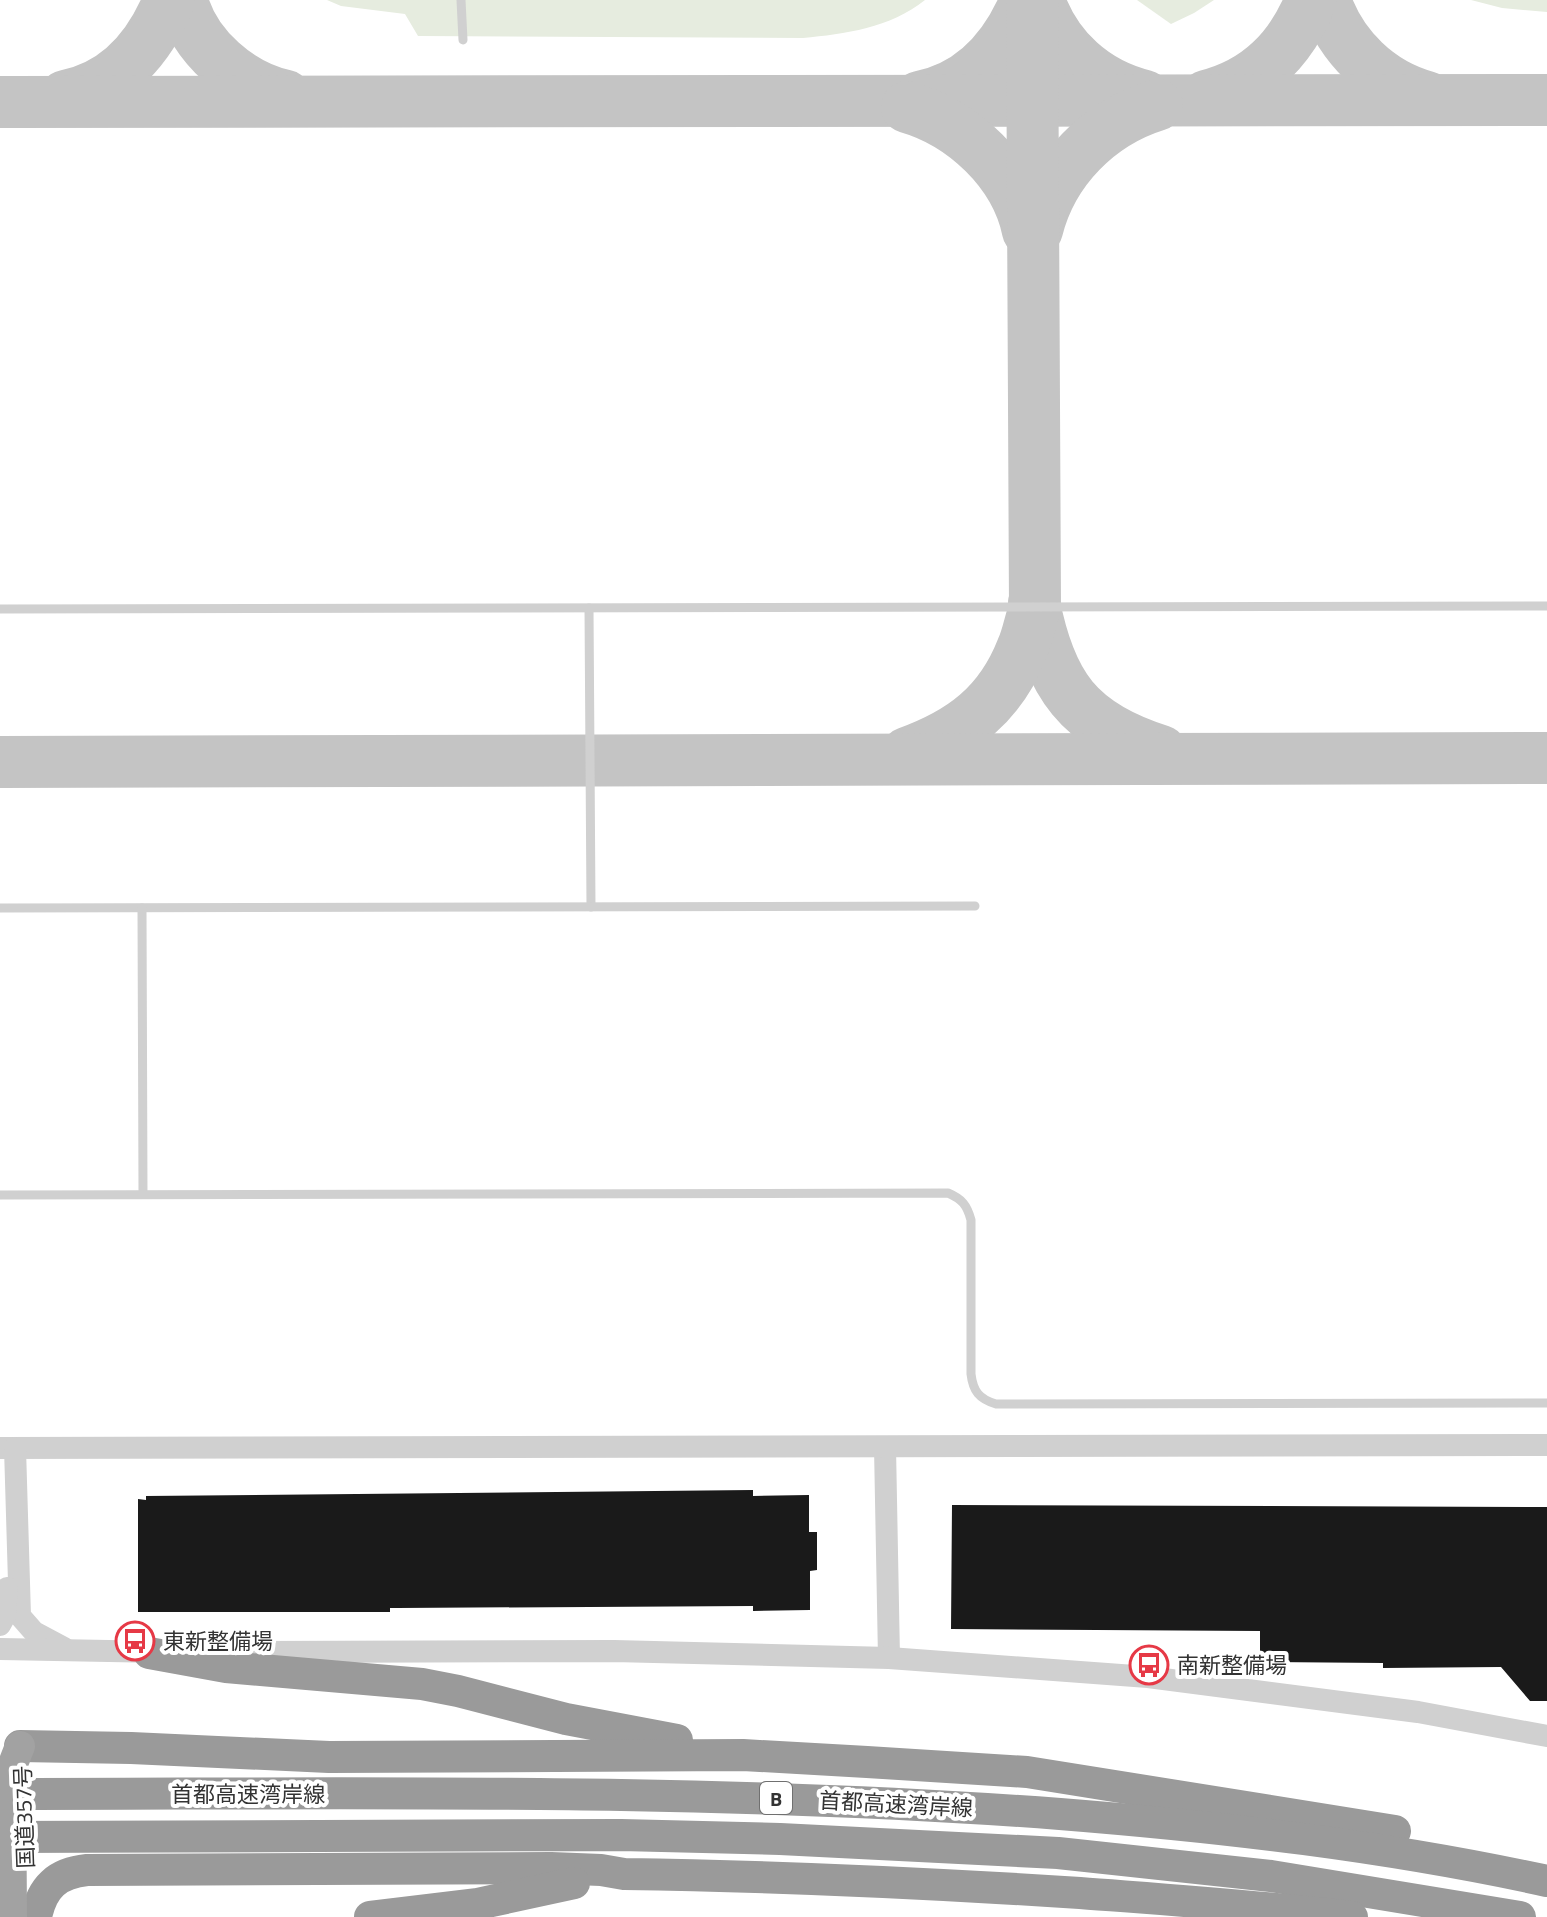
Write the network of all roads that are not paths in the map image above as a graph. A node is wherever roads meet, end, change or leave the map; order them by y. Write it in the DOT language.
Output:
graph roads {
  1 [pos="461,0"];
  2 [pos="463,40"];
  3 [pos="1547,606"];
  4 [pos="589,608"];
  5 [pos="0,609"];
  6 [pos="975,906"];
  7 [pos="591,907"];
  8 [pos="0,908"];
  9 [pos="142,908"];
  10 [pos="143,1194"];
  11 [pos="0,1195"];
  12 [pos="1547,1403"];
  13 [pos="1547,1445"];
  14 [pos="885,1447"];
  15 [pos="6,1448"];
  16 [pos="0,1625"];
  17 [pos="0,1649"];
  18 [pos="73,1651"];
  19 [pos="149,1653"];
  20 [pos="889,1658"];
  21 [pos="1547,1736"];
  22 [pos="20,1746"];
  23 [pos="743,1755"];
  24 [pos="0,1794"];
  25 [pos="0,1837"];
  26 [pos="1547,1861"];
  27 [pos="624,1874"];
  28 [pos="1547,1881"];
  29 [pos="478,1904"];
  30 [pos="0,1916"];
  31 [pos="12,1917"];
  32 [pos="19,1917"];
  33 [pos="26,1917"];
  34 [pos="36,1917"];
  35 [pos="370,1917"];
  36 [pos="445,1917"];
  37 [pos="1352,1917"];
  38 [pos="1520,1917"];
  1 -- 2 [label="lane"];
  3 -- 4 [label="lane"];
  4 -- 5 [label="lane"];
  4 -- 7 [label="lane"];
  6 -- 7 [label="lane"];
  7 -- 9 [label="lane"];
  8 -- 9 [label="lane"];
  9 -- 10 [label="lane"];
  10 -- 11 [label="lane"];
  10 -- 12 [label="lane"];
  13 -- 14 [label="street"];
  14 -- 15 [label="street"];
  14 -- 20 [label="street"];
  15 -- 16 [label="street"];
  15 -- 18 [label="street"];
  17 -- 18 [label="street"];
  18 -- 19 [label="street"];
  19 -- 20 [label="street"];
  19 -- 23 [label="highway"];
  20 -- 21 [label="street"];
  22 -- 23 [label="highway"];
  22 -- 31 [label="highway, 国道357号, bridge"];
  22 -- 33 [label="highway, 国道357号"];
  23 -- 26 [label="highway"];
  24 -- 28 [label="highway, 首都高速湾岸線 / B"];
  25 -- 38 [label="highway, 首都高速湾岸線 / B"];
  27 -- 29 [label="highway"];
  27 -- 34 [label="highway"];
  27 -- 37 [label="highway"];
  29 -- 35 [label="highway"];
  29 -- 36 [label="highway"];
  30 -- 32 [label="highway"];
}
